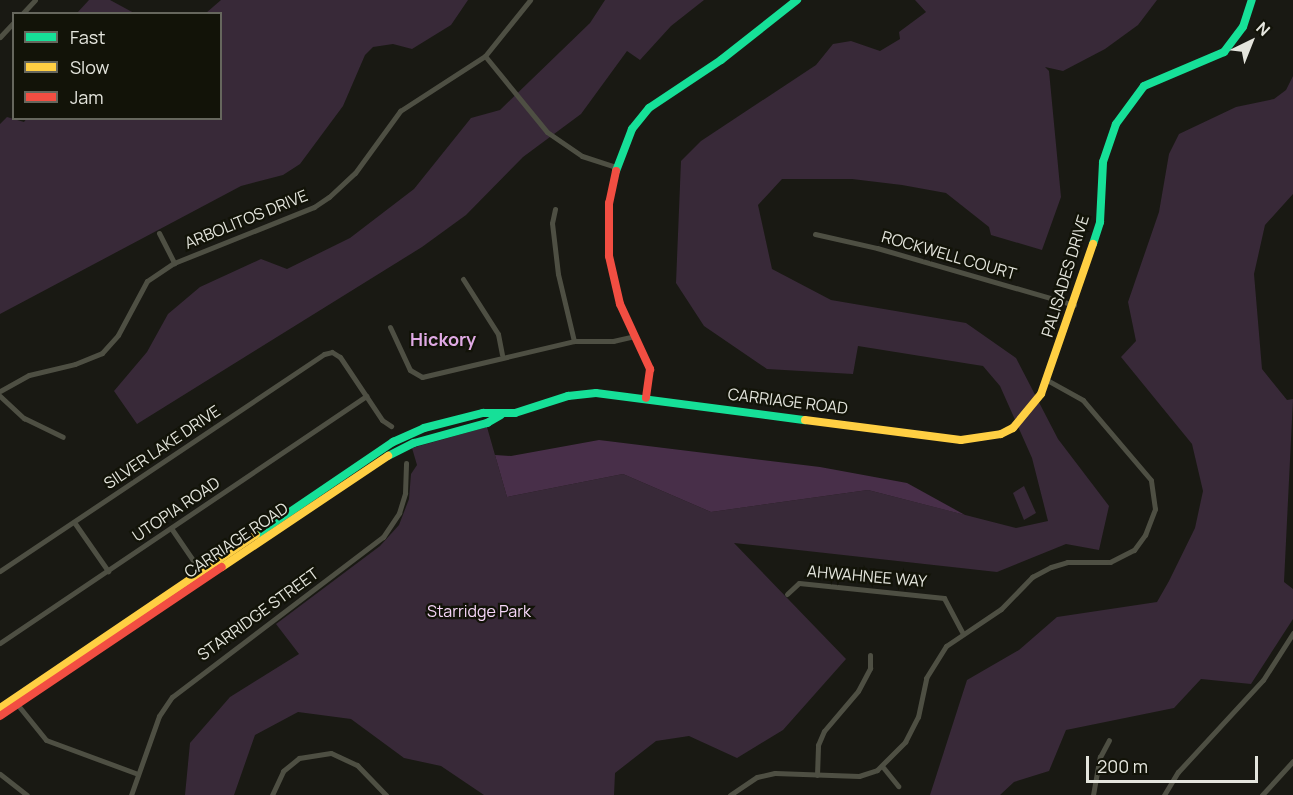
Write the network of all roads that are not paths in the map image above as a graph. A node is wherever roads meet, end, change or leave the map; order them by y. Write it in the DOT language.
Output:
graph roads {
  1 [pos="35,0"];
  2 [pos="531,0"];
  3 [pos="797,0"];
  4 [pos="1252,0"];
  5 [pos="24,12"];
  6 [pos="12,24"];
  7 [pos="0,37"];
  8 [pos="485,56"];
  9 [pos="616,167"];
  10 [pos="555,209"];
  11 [pos="159,233"];
  12 [pos="815,234"];
  13 [pos="174,263"];
  14 [pos="463,279"];
  15 [pos="1074,305"];
  16 [pos="390,327"];
  17 [pos="634,336"];
  18 [pos="574,341"];
  19 [pos="502,356"];
  20 [pos="1047,381"];
  21 [pos="0,393"];
  22 [pos="366,396"];
  23 [pos="646,398"];
  24 [pos="501,415"];
  25 [pos="450,422"];
  26 [pos="391,426"];
  27 [pos="454,432"];
  28 [pos="63,437"];
  29 [pos="375,460"];
  30 [pos="406,463"];
  31 [pos="74,522"];
  32 [pos="171,528"];
  33 [pos="0,571"];
  34 [pos="108,572"];
  35 [pos="203,575"];
  36 [pos="786,594"];
  37 [pos="963,633"];
  38 [pos="1293,633"];
  39 [pos="0,643"];
  40 [pos="870,655"];
  41 [pos="15,702"];
  42 [pos="0,708"];
  43 [pos="0,716"];
  44 [pos="1109,740"];
  45 [pos="1293,761"];
  46 [pos="882,766"];
  47 [pos="0,774"];
  48 [pos="138,774"];
  49 [pos="817,775"];
  50 [pos="898,786"];
  51 [pos="27,795"];
  52 [pos="131,795"];
  53 [pos="272,795"];
  54 [pos="386,795"];
  55 [pos="730,795"];
  56 [pos="1093,795"];
  57 [pos="1164,795"];
  58 [pos="1262,795"];
  1 -- 5 [label="street"];
  2 -- 8 [label="street, ARBOLITOS DRIVE"];
  3 -- 9 [label="street"];
  4 -- 15 [label="street, PALISADES DRIVE"];
  6 -- 7 [label="street"];
  8 -- 9 [label="street"];
  8 -- 13 [label="street, ARBOLITOS DRIVE"];
  9 -- 17 [label="street"];
  10 -- 18 [label="street"];
  11 -- 13 [label="street"];
  12 -- 15 [label="street, ROCKWELL COURT"];
  13 -- 21 [label="street, ARBOLITOS DRIVE"];
  14 -- 19 [label="street"];
  15 -- 20 [label="street, PALISADES DRIVE"];
  16 -- 19 [label="street"];
  17 -- 18 [label="street"];
  17 -- 23 [label="street"];
  18 -- 19 [label="street"];
  20 -- 23 [label="street, CARRIAGE ROAD"];
  20 -- 37 [label="street"];
  21 -- 28 [label="street"];
  22 -- 26 [label="street"];
  22 -- 31 [label="street, SILVER LAKE DRIVE"];
  22 -- 32 [label="street, UTOPIA ROAD"];
  23 -- 24 [label="street, CARRIAGE ROAD"];
  24 -- 25 [label="street, CARRIAGE ROAD"];
  24 -- 27 [label="street, CARRIAGE ROAD"];
  25 -- 27 [label="street"];
  25 -- 29 [label="street, CARRIAGE ROAD"];
  27 -- 29 [label="street, CARRIAGE ROAD"];
  29 -- 35 [label="street, CARRIAGE ROAD"];
  30 -- 48 [label="street, STARRIDGE STREET"];
  31 -- 33 [label="street, SILVER LAKE DRIVE"];
  31 -- 34 [label="street"];
  32 -- 34 [label="street, UTOPIA ROAD"];
  32 -- 35 [label="street"];
  34 -- 39 [label="street, UTOPIA ROAD"];
  35 -- 41 [label="street, CARRIAGE ROAD"];
  36 -- 37 [label="street, AHWAHNEE WAY"];
  37 -- 46 [label="street"];
  38 -- 57 [label="street"];
  40 -- 49 [label="street"];
  41 -- 42 [label="street, CARRIAGE ROAD"];
  41 -- 43 [label="street, CARRIAGE ROAD"];
  41 -- 48 [label="street"];
  44 -- 56 [label="street"];
  45 -- 58 [label="street"];
  46 -- 49 [label="street"];
  46 -- 50 [label="street"];
  47 -- 51 [label="street"];
  48 -- 52 [label="street, STARRIDGE STREET"];
  49 -- 55 [label="street"];
  53 -- 54 [label="street"];
}
